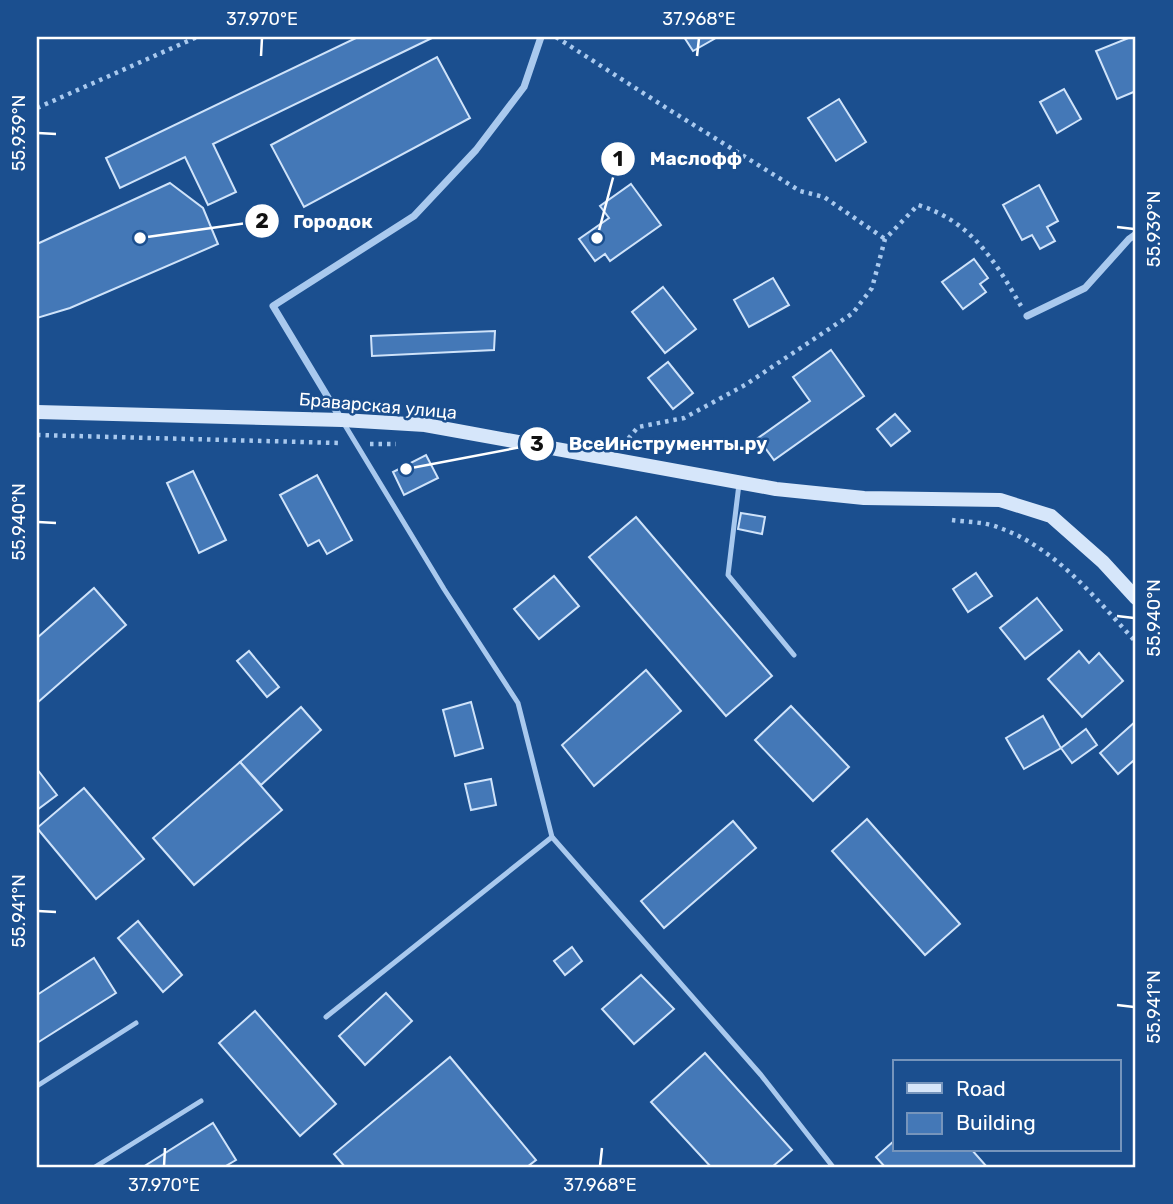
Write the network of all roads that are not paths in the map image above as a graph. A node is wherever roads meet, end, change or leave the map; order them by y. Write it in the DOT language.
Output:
graph roads {
  1 [pos="541,37"];
  2 [pos="1136,234"];
  3 [pos="1027,316"];
  4 [pos="37,412"];
  5 [pos="342,420"];
  6 [pos="739,484"];
  7 [pos="1136,598"];
  8 [pos="793,655"];
  9 [pos="552,836"];
  10 [pos="326,1017"];
  11 [pos="136,1023"];
  12 [pos="37,1086"];
  13 [pos="201,1101"];
  14 [pos="94,1167"];
  15 [pos="834,1167"];
  1 -- 5 [label="street"];
  2 -- 3 [label="street"];
  4 -- 5 [label="main road, Браварская улица"];
  5 -- 6 [label="main road, Браварская улица"];
  5 -- 9 [label="lane"];
  6 -- 7 [label="main road, Браварская улица"];
  6 -- 8 [label="lane"];
  9 -- 10 [label="lane"];
  9 -- 15 [label="lane"];
  11 -- 12 [label="lane"];
  13 -- 14 [label="lane"];
}
